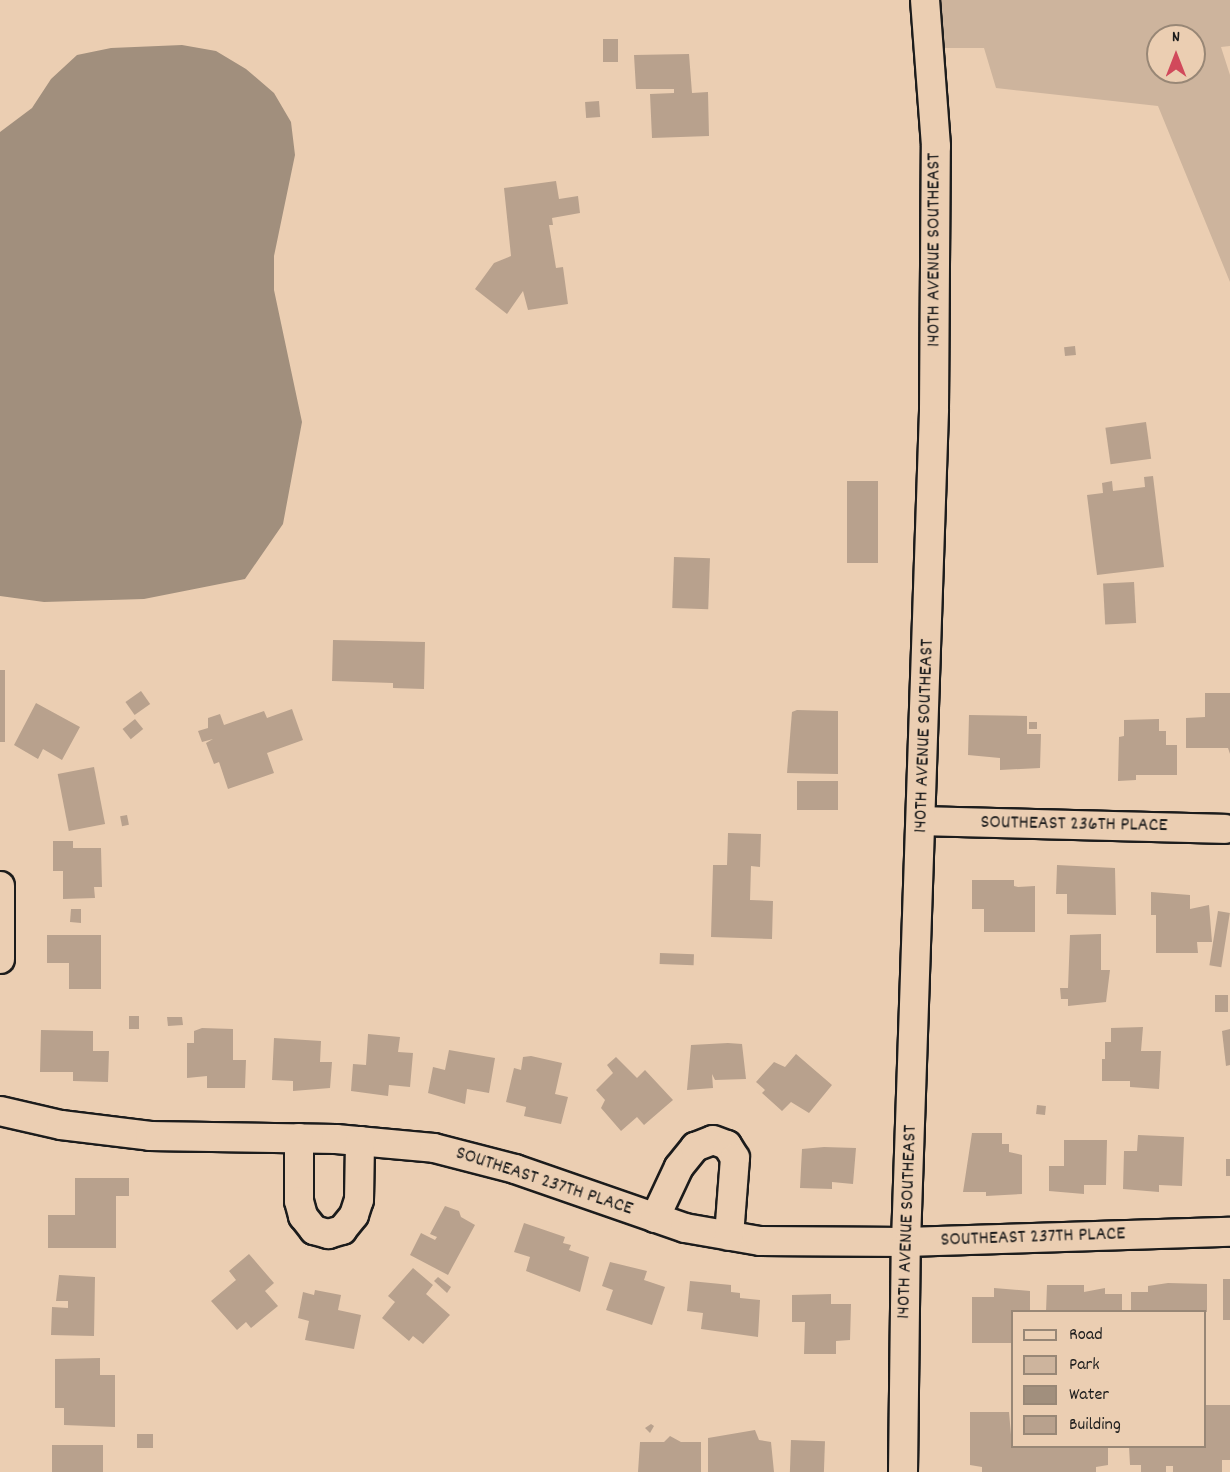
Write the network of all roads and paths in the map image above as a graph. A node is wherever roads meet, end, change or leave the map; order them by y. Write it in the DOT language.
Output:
graph roads {
  1 [pos="925,0"];
  2 [pos="923,821"];
  3 [pos="1225,829"];
  4 [pos="0,886"];
  5 [pos="0,959"];
  6 [pos="0,1111"];
  7 [pos="299,1138"];
  8 [pos="360,1141"];
  9 [pos="656,1218"];
  10 [pos="1230,1232"];
  11 [pos="729,1236"];
  12 [pos="906,1242"];
  13 [pos="903,1472"];
  1 -- 2 [label="street, 140TH AVENUE SOUTHEAST"];
  2 -- 3 [label="street, SOUTHEAST 236TH PLACE"];
  2 -- 12 [label="street, 140TH AVENUE SOUTHEAST"];
  4 -- 5 [label="street"];
  6 -- 7 [label="street, SOUTHEAST 237TH PLACE"];
  7 -- 8 [label="street, SOUTHEAST 237TH PLACE"];
  7 -- 8 [label="street"];
  8 -- 9 [label="street, SOUTHEAST 237TH PLACE"];
  9 -- 11 [label="street, SOUTHEAST 237TH PLACE"];
  9 -- 11 [label="street, SOUTHEAST 237TH PLACE"];
  10 -- 12 [label="street, SOUTHEAST 237TH PLACE"];
  11 -- 12 [label="street, SOUTHEAST 237TH PLACE"];
  12 -- 13 [label="street, 140TH AVENUE SOUTHEAST"];
}
